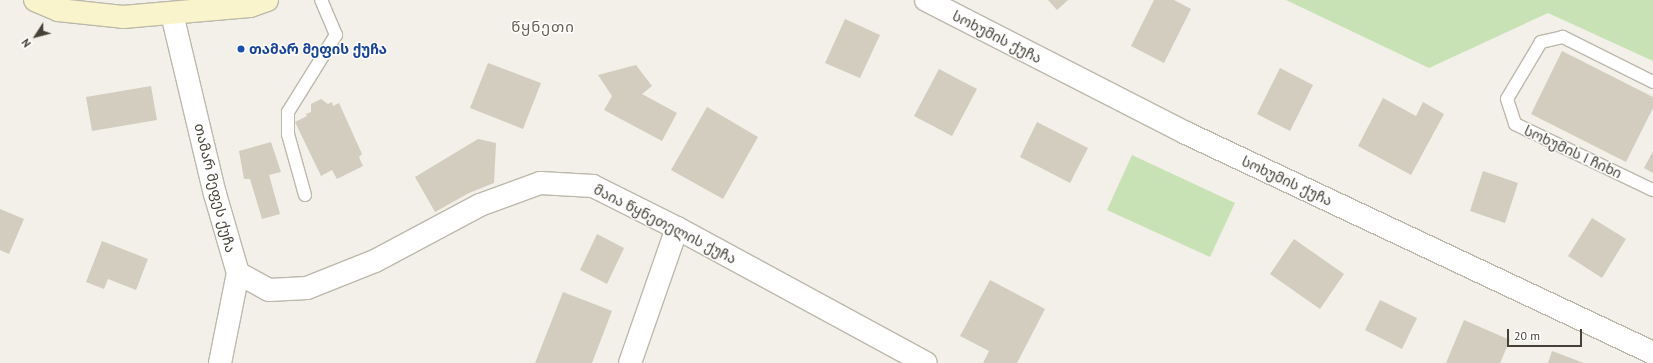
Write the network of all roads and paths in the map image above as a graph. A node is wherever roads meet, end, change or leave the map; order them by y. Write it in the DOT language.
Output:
graph roads {
  1 [pos="35,0"];
  2 [pos="267,0"];
  3 [pos="321,0"];
  4 [pos="926,0"];
  5 [pos="172,14"];
  6 [pos="1653,82"];
  7 [pos="1653,190"];
  8 [pos="305,195"];
  9 [pos="677,228"];
  10 [pos="238,273"];
  11 [pos="1653,353"];
  12 [pos="220,363"];
  13 [pos="630,363"];
  14 [pos="926,363"];
  1 -- 5 [label="main road"];
  2 -- 5 [label="main road"];
  3 -- 8 [label="lane"];
  4 -- 11 [label="street, სოხუმის ქუჩა"];
  5 -- 10 [label="street, თამარ მეფეს ქუჩა"];
  6 -- 7 [label="lane, სოხუმის I ჩიხი"];
  9 -- 10 [label="street, მაია წყნეთელის ქუჩა"];
  9 -- 13 [label="street"];
  9 -- 14 [label="street, მაია წყნეთელის ქუჩა"];
  10 -- 12 [label="street, თამარ მეფეს ქუჩა"];
}
